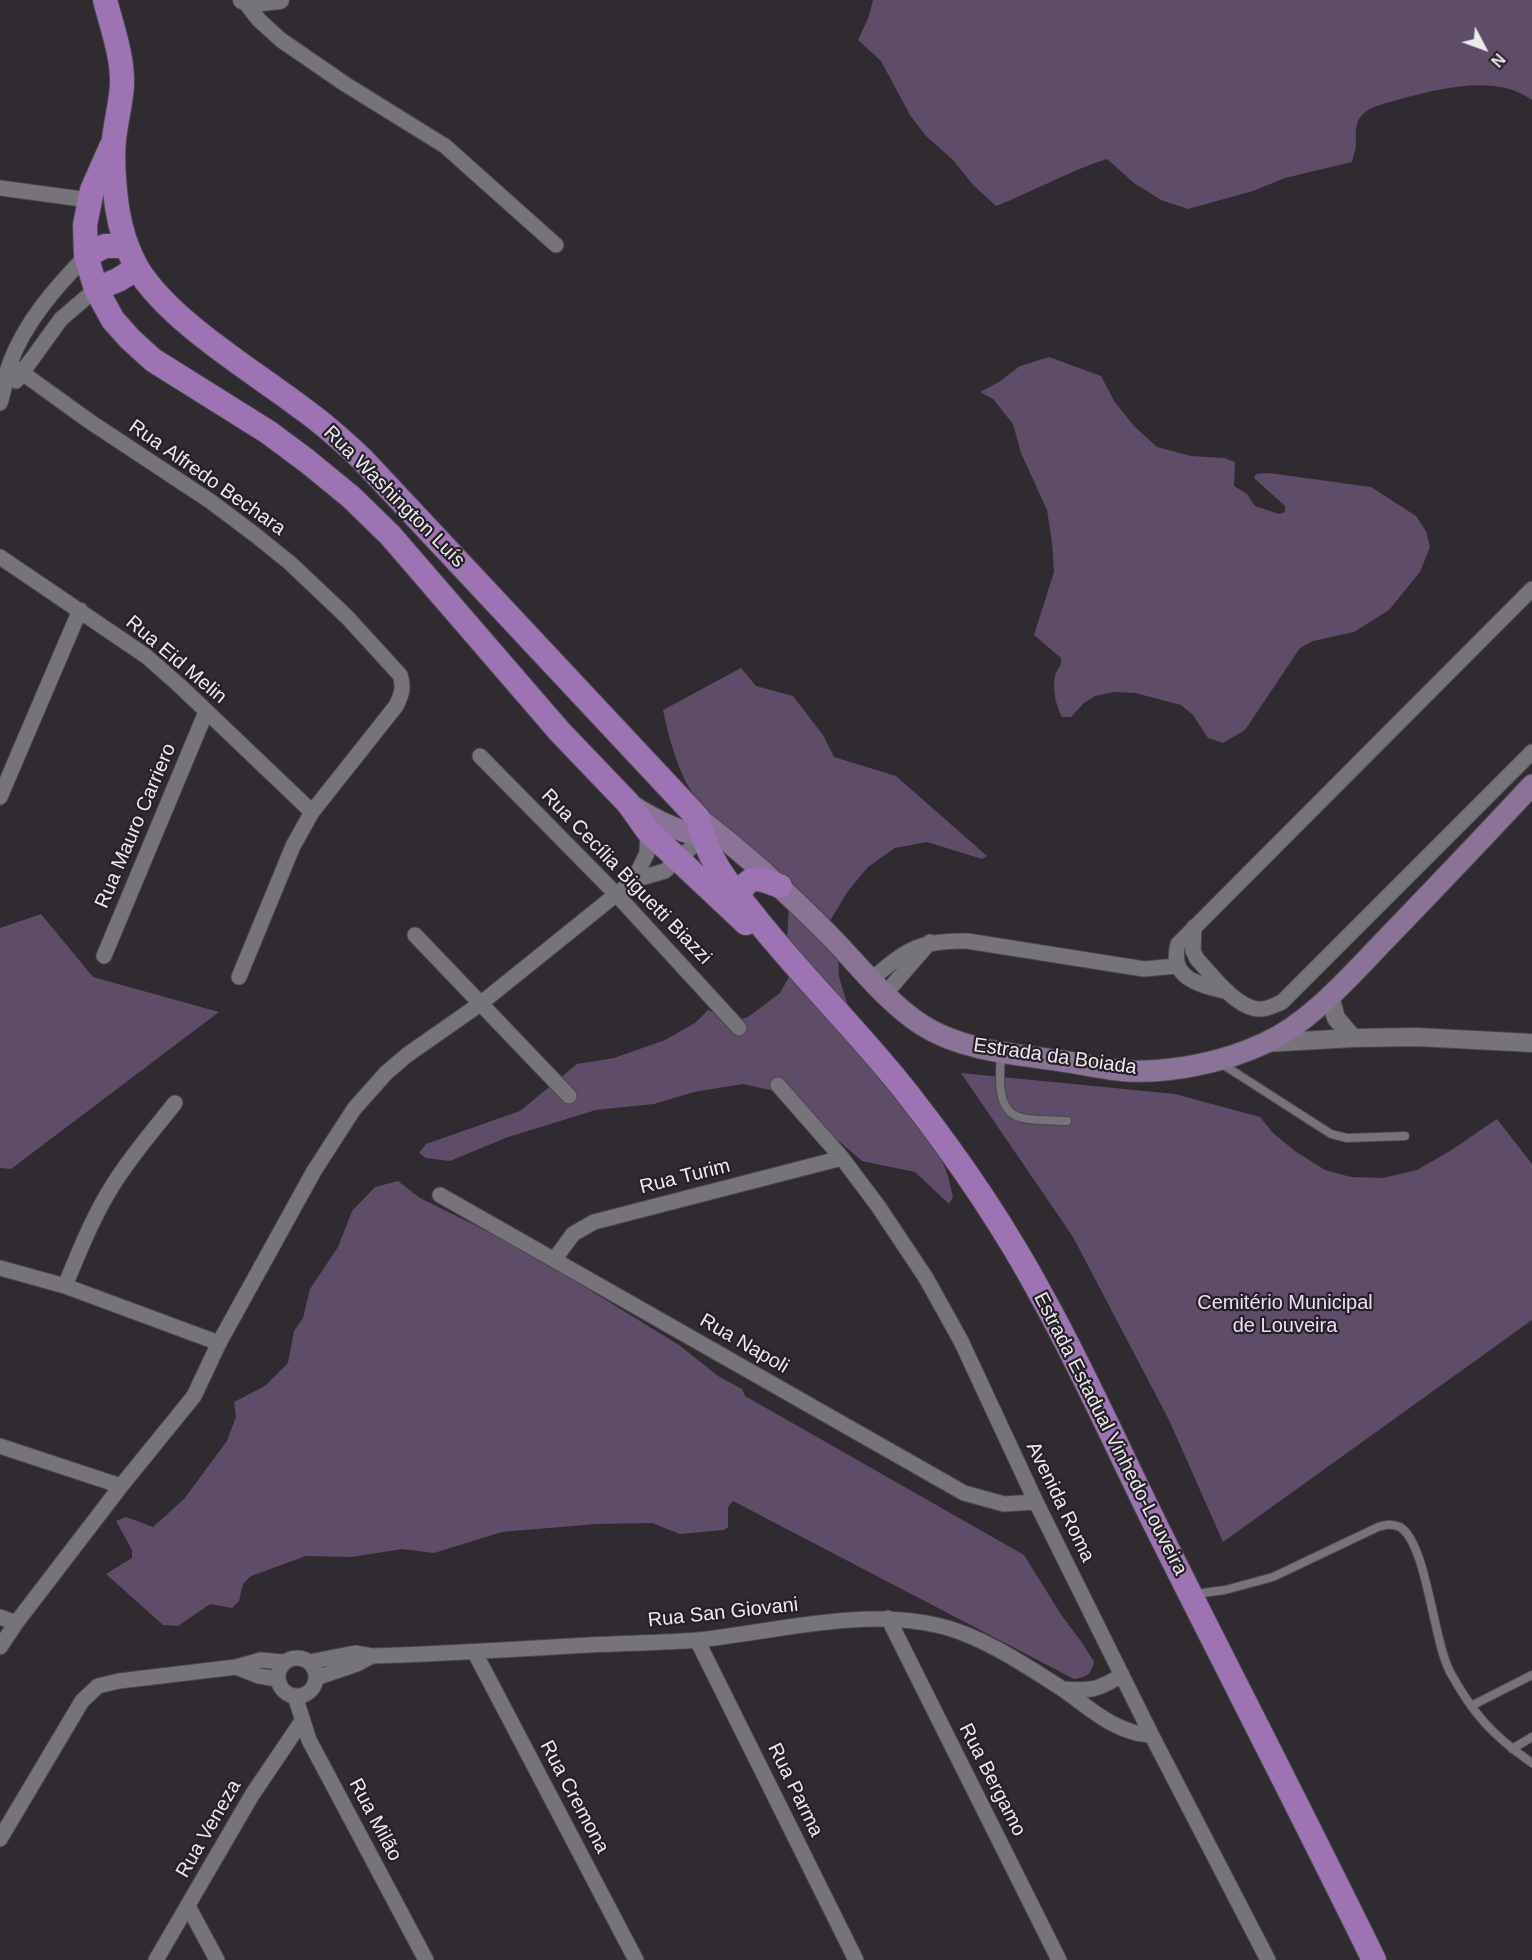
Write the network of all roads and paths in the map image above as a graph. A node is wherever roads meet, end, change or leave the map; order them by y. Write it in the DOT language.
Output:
graph roads {
  1 [pos="105,0"];
  2 [pos="243,0"];
  3 [pos="280,0"];
  4 [pos="114,140"];
  5 [pos="2,184"];
  6 [pos="89,200"];
  7 [pos="555,245"];
  8 [pos="127,246"];
  9 [pos="86,256"];
  10 [pos="137,268"];
  11 [pos="96,289"];
  12 [pos="10,364"];
  13 [pos="23,373"];
  14 [pos="2,399"];
  15 [pos="0,557"];
  16 [pos="1532,589"];
  17 [pos="80,610"];
  18 [pos="206,712"];
  19 [pos="618,734"];
  20 [pos="1532,752"];
  21 [pos="480,756"];
  22 [pos="590,763"];
  23 [pos="1532,785"];
  24 [pos="0,797"];
  25 [pos="628,803"];
  26 [pos="312,812"];
  27 [pos="700,828"];
  28 [pos="648,831"];
  29 [pos="676,859"];
  30 [pos="634,880"];
  31 [pos="780,886"];
  32 [pos="616,894"];
  33 [pos="738,896"];
  34 [pos="1194,927"];
  35 [pos="415,935"];
  36 [pos="781,950"];
  37 [pos="104,956"];
  38 [pos="1177,966"];
  39 [pos="239,977"];
  40 [pos="879,987"];
  41 [pos="1228,992"];
  42 [pos="1330,996"];
  43 [pos="480,1004"];
  44 [pos="739,1028"];
  45 [pos="1353,1038"];
  46 [pos="1265,1043"];
  47 [pos="1532,1043"];
  48 [pos="1002,1052"];
  49 [pos="1215,1060"];
  50 [pos="778,1085"];
  51 [pos="569,1096"];
  52 [pos="175,1103"];
  53 [pos="1067,1121"];
  54 [pos="1406,1136"];
  55 [pos="842,1158"];
  56 [pos="440,1195"];
  57 [pos="554,1260"];
  58 [pos="0,1268"];
  59 [pos="65,1286"];
  60 [pos="219,1343"];
  61 [pos="0,1446"];
  62 [pos="121,1486"];
  63 [pos="1036,1502"];
  64 [pos="1190,1594"];
  65 [pos="0,1617"];
  66 [pos="888,1618"];
  67 [pos="16,1623"];
  68 [pos="697,1640"];
  69 [pos="0,1647"];
  70 [pos="475,1653"];
  71 [pos="372,1656"];
  72 [pos="283,1662"];
  73 [pos="309,1662"];
  74 [pos="236,1667"];
  75 [pos="1532,1675"];
  76 [pos="1122,1676"];
  77 [pos="316,1678"];
  78 [pos="277,1679"];
  79 [pos="1062,1689"];
  80 [pos="295,1696"];
  81 [pos="1471,1706"];
  82 [pos="302,1721"];
  83 [pos="1152,1736"];
  84 [pos="1532,1737"];
  85 [pos="1512,1749"];
  86 [pos="1532,1763"];
  87 [pos="0,1839"];
  88 [pos="188,1906"];
  89 [pos="156,1960"];
  90 [pos="217,1960"];
  91 [pos="426,1960"];
  92 [pos="636,1960"];
  93 [pos="856,1960"];
  94 [pos="1059,1960"];
  95 [pos="1268,1960"];
  96 [pos="1374,1960"];
  1 -- 4 [label="main road"];
  2 -- 3 [label="street"];
  2 -- 7 [label="street"];
  4 -- 6 [label="main road"];
  4 -- 8 [label="main road, Rua Washington Luís"];
  5 -- 6 [label="street"];
  6 -- 9 [label="main road"];
  8 -- 9 [label="main road"];
  8 -- 10 [label="main road, Rua Washington Luís"];
  9 -- 11 [label="main road"];
  9 -- 12 [label="street"];
  10 -- 11 [label="main road"];
  10 -- 19 [label="main road, Rua Washington Luís"];
  11 -- 13 [label="street"];
  11 -- 22 [label="main road"];
  12 -- 13 [label="street, Rua Alfredo Bechara"];
  12 -- 14 [label="street"];
  13 -- 14 [label="street"];
  13 -- 26 [label="street, Rua Alfredo Bechara"];
  15 -- 17 [label="street, Rua Eid Melin"];
  16 -- 34 [label="street"];
  17 -- 18 [label="street, Rua Eid Melin"];
  17 -- 24 [label="street"];
  18 -- 26 [label="street, Rua Eid Melin"];
  18 -- 37 [label="street, Rua Mauro Carriero"];
  19 -- 22 [label="main road"];
  19 -- 27 [label="main road, Rua Washington Luís"];
  20 -- 41 [label="street"];
  21 -- 32 [label="street, Rua Cecília Biguetti Biazzi"];
  22 -- 25 [label="main road"];
  23 -- 42 [label="main road, Estrada da Boiada"];
  25 -- 27 [label="main road"];
  25 -- 28 [label="main road"];
  26 -- 39 [label="street, Rua Alfredo Bechara"];
  27 -- 29 [label="street"];
  27 -- 31 [label="main road, Estrada da Boiada"];
  27 -- 33 [label="main road, Rua Washington Luís"];
  28 -- 29 [label="main road"];
  28 -- 30 [label="street"];
  29 -- 30 [label="street"];
  29 -- 36 [label="main road"];
  30 -- 32 [label="street"];
  31 -- 33 [label="main road"];
  31 -- 40 [label="main road, Estrada da Boiada"];
  32 -- 43 [label="street"];
  32 -- 44 [label="street, Rua Cecília Biguetti Biazzi"];
  33 -- 36 [label="main road, Rua Washington Luís"];
  34 -- 38 [label="street"];
  34 -- 41 [label="street"];
  35 -- 43 [label="street"];
  36 -- 64 [label="main road, Estrada Estadual Vinhedo-Louveira"];
  38 -- 40 [label="street"];
  38 -- 41 [label="street"];
  40 -- 48 [label="main road, Estrada da Boiada"];
  42 -- 45 [label="street"];
  42 -- 46 [label="main road, Estrada da Boiada"];
  43 -- 51 [label="street"];
  43 -- 60 [label="street"];
  45 -- 46 [label="street"];
  45 -- 47 [label="street"];
  46 -- 49 [label="main road, Estrada da Boiada"];
  48 -- 49 [label="main road, Estrada da Boiada"];
  48 -- 53 [label="lane"];
  49 -- 54 [label="lane"];
  50 -- 55 [label="street, Avenida Roma"];
  52 -- 59 [label="street"];
  55 -- 57 [label="street, Rua Turim"];
  55 -- 63 [label="street, Avenida Roma"];
  56 -- 57 [label="street, Rua Napoli"];
  57 -- 63 [label="street, Rua Napoli"];
  58 -- 59 [label="street"];
  59 -- 60 [label="street"];
  60 -- 62 [label="street"];
  61 -- 62 [label="street"];
  62 -- 67 [label="street"];
  63 -- 76 [label="street, Avenida Roma"];
  64 -- 81 [label="lane"];
  64 -- 96 [label="main road, Estrada Estadual Vinhedo-Louveira"];
  65 -- 67 [label="street"];
  66 -- 68 [label="street, Rua San Giovani"];
  66 -- 79 [label="street, Rua San Giovani"];
  66 -- 94 [label="street, Rua Bergamo"];
  67 -- 69 [label="street"];
  68 -- 70 [label="street, Rua San Giovani"];
  68 -- 93 [label="street, Rua Parma"];
  70 -- 71 [label="street, Rua San Giovani"];
  70 -- 92 [label="street, Rua Cremona"];
  71 -- 73 [label="street, Rua San Giovani"];
  71 -- 77 [label="street, Rua San Giovani"];
  72 -- 73 [label="street"];
  72 -- 74 [label="street"];
  72 -- 78 [label="street"];
  73 -- 77 [label="street"];
  74 -- 78 [label="street"];
  74 -- 87 [label="street"];
  75 -- 81 [label="lane"];
  76 -- 79 [label="street"];
  76 -- 83 [label="street, Avenida Roma"];
  77 -- 80 [label="street"];
  78 -- 80 [label="street"];
  79 -- 83 [label="street, Rua San Giovani"];
  80 -- 82 [label="street, Rua Milão"];
  81 -- 85 [label="lane"];
  82 -- 88 [label="street, Rua Veneza"];
  82 -- 91 [label="street, Rua Milão"];
  83 -- 95 [label="street, Avenida Roma"];
  84 -- 85 [label="lane"];
  85 -- 86 [label="lane"];
  88 -- 89 [label="street, Rua Veneza"];
  88 -- 90 [label="street"];
}
